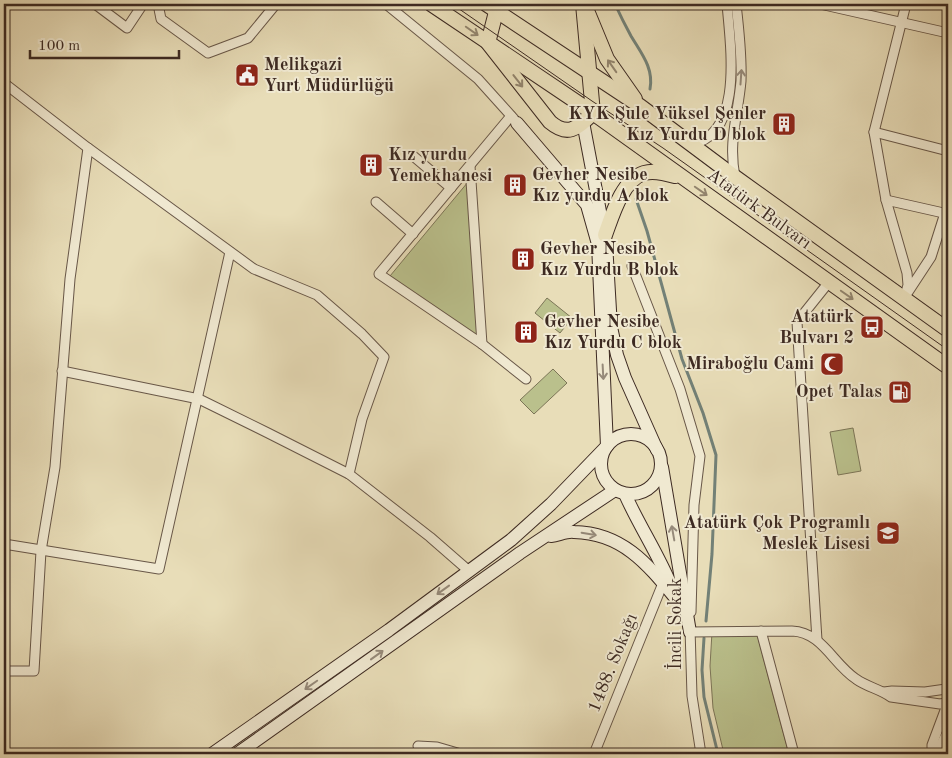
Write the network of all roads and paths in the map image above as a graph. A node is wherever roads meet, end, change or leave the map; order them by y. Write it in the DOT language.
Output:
graph roads {
  1 [pos="95,4"];
  2 [pos="143,4"];
  3 [pos="158,4"];
  4 [pos="276,4"];
  5 [pos="386,4"];
  6 [pos="432,4"];
  7 [pos="584,4"];
  8 [pos="727,4"];
  9 [pos="736,4"];
  10 [pos="820,4"];
  11 [pos="906,4"];
  12 [pos="493,6"];
  13 [pos="901,22"];
  14 [pos="948,33"];
  15 [pos="488,43"];
  16 [pos="590,73"];
  17 [pos="4,84"];
  18 [pos="640,106"];
  19 [pos="588,118"];
  20 [pos="514,119"];
  21 [pos="874,132"];
  22 [pos="690,144"];
  23 [pos="88,148"];
  24 [pos="948,150"];
  25 [pos="412,155"];
  26 [pos="470,166"];
  27 [pos="735,177"];
  28 [pos="683,178"];
  29 [pos="451,188"];
  30 [pos="886,200"];
  31 [pos="376,202"];
  32 [pos="947,214"];
  33 [pos="412,234"];
  34 [pos="605,235"];
  35 [pos="230,252"];
  36 [pos="632,266"];
  37 [pos="829,282"];
  38 [pos="904,299"];
  39 [pos="948,330"];
  40 [pos="482,344"];
  41 [pos="948,367"];
  42 [pos="62,371"];
  43 [pos="526,379"];
  44 [pos="198,399"];
  45 [pos="607,446"];
  46 [pos="659,455"];
  47 [pos="348,474"];
  48 [pos="620,492"];
  49 [pos="542,539"];
  50 [pos="4,544"];
  51 [pos="41,551"];
  52 [pos="469,571"];
  53 [pos="663,583"];
  54 [pos="678,601"];
  55 [pos="761,631"];
  56 [pos="690,632"];
  57 [pos="818,640"];
  58 [pos="4,671"];
  59 [pos="947,687"];
  60 [pos="884,692"];
  61 [pos="947,705"];
  62 [pos="948,731"];
  63 [pos="418,746"];
  64 [pos="212,754"];
  65 [pos="237,754"];
  66 [pos="461,754"];
  67 [pos="594,754"];
  68 [pos="701,754"];
  69 [pos="794,754"];
  70 [pos="932,754"];
  1 -- 2 [label="street"];
  3 -- 4 [label="street"];
  5 -- 20 [label="street"];
  6 -- 15 [label="main road, Atatürk Bulvarı, one-way"];
  7 -- 16 [label="main road"];
  18 -- 7 [label="main road, one-way"];
  8 -- 22 [label="street"];
  27 -- 9 [label="street, one-way"];
  10 -- 13 [label="street"];
  11 -- 13 [label="street"];
  12 -- 15 [label="main road"];
  12 -- 16 [label="main road, Atatürk Bulvarı"];
  13 -- 14 [label="street"];
  13 -- 21 [label="street"];
  15 -- 19 [label="main road, Atatürk Bulvarı"];
  15 -- 19 [label="main road, one-way"];
  16 -- 18 [label="main road, Atatürk Bulvarı"];
  16 -- 19 [label="main road"];
  17 -- 23 [label="street"];
  18 -- 22 [label="main road, Atatürk Bulvarı"];
  19 -- 28 [label="main road, Atatürk Bulvarı"];
  19 -- 34 [label="street"];
  20 -- 26 [label="street"];
  20 -- 45 [label="street, one-way"];
  21 -- 24 [label="street"];
  21 -- 30 [label="street"];
  22 -- 27 [label="main road, Atatürk Bulvarı"];
  23 -- 35 [label="street"];
  23 -- 42 [label="street"];
  25 -- 29 [label="street"];
  26 -- 29 [label="street"];
  26 -- 40 [label="street"];
  27 -- 38 [label="main road, Atatürk Bulvarı"];
  28 -- 34 [label="main road"];
  28 -- 37 [label="main road, Atatürk Bulvarı, one-way"];
  29 -- 33 [label="street"];
  30 -- 32 [label="street"];
  30 -- 38 [label="street"];
  31 -- 33 [label="street"];
  32 -- 38 [label="street"];
  33 -- 40 [label="street"];
  34 -- 46 [label="street"];
  35 -- 44 [label="street"];
  35 -- 47 [label="street"];
  36 -- 56 [label="street, İncili Sokak"];
  37 -- 41 [label="main road, Atatürk Bulvarı, one-way"];
  37 -- 57 [label="street"];
  38 -- 39 [label="main road, Atatürk Bulvarı"];
  40 -- 43 [label="street"];
  42 -- 44 [label="street"];
  42 -- 51 [label="street"];
  44 -- 47 [label="street"];
  44 -- 51 [label="street"];
  45 -- 46 [label="street"];
  45 -- 48 [label="street"];
  45 -- 52 [label="street"];
  46 -- 48 [label="street"];
  56 -- 46 [label="street, one-way"];
  47 -- 52 [label="street"];
  48 -- 49 [label="street"];
  48 -- 54 [label="street"];
  49 -- 53 [label="street, one-way"];
  65 -- 49 [label="street, one-way"];
  50 -- 51 [label="street"];
  51 -- 58 [label="street"];
  52 -- 64 [label="street, one-way"];
  53 -- 54 [label="street"];
  53 -- 67 [label="street, 1488. Sokağı"];
  54 -- 56 [label="street"];
  55 -- 56 [label="street"];
  55 -- 57 [label="street"];
  55 -- 69 [label="street"];
  56 -- 68 [label="street, İncili Sokak"];
  57 -- 60 [label="street"];
  59 -- 60 [label="street"];
  59 -- 61 [label="street"];
  60 -- 61 [label="street"];
  61 -- 70 [label="street"];
  62 -- 70 [label="street"];
  63 -- 66 [label="street"];
}
